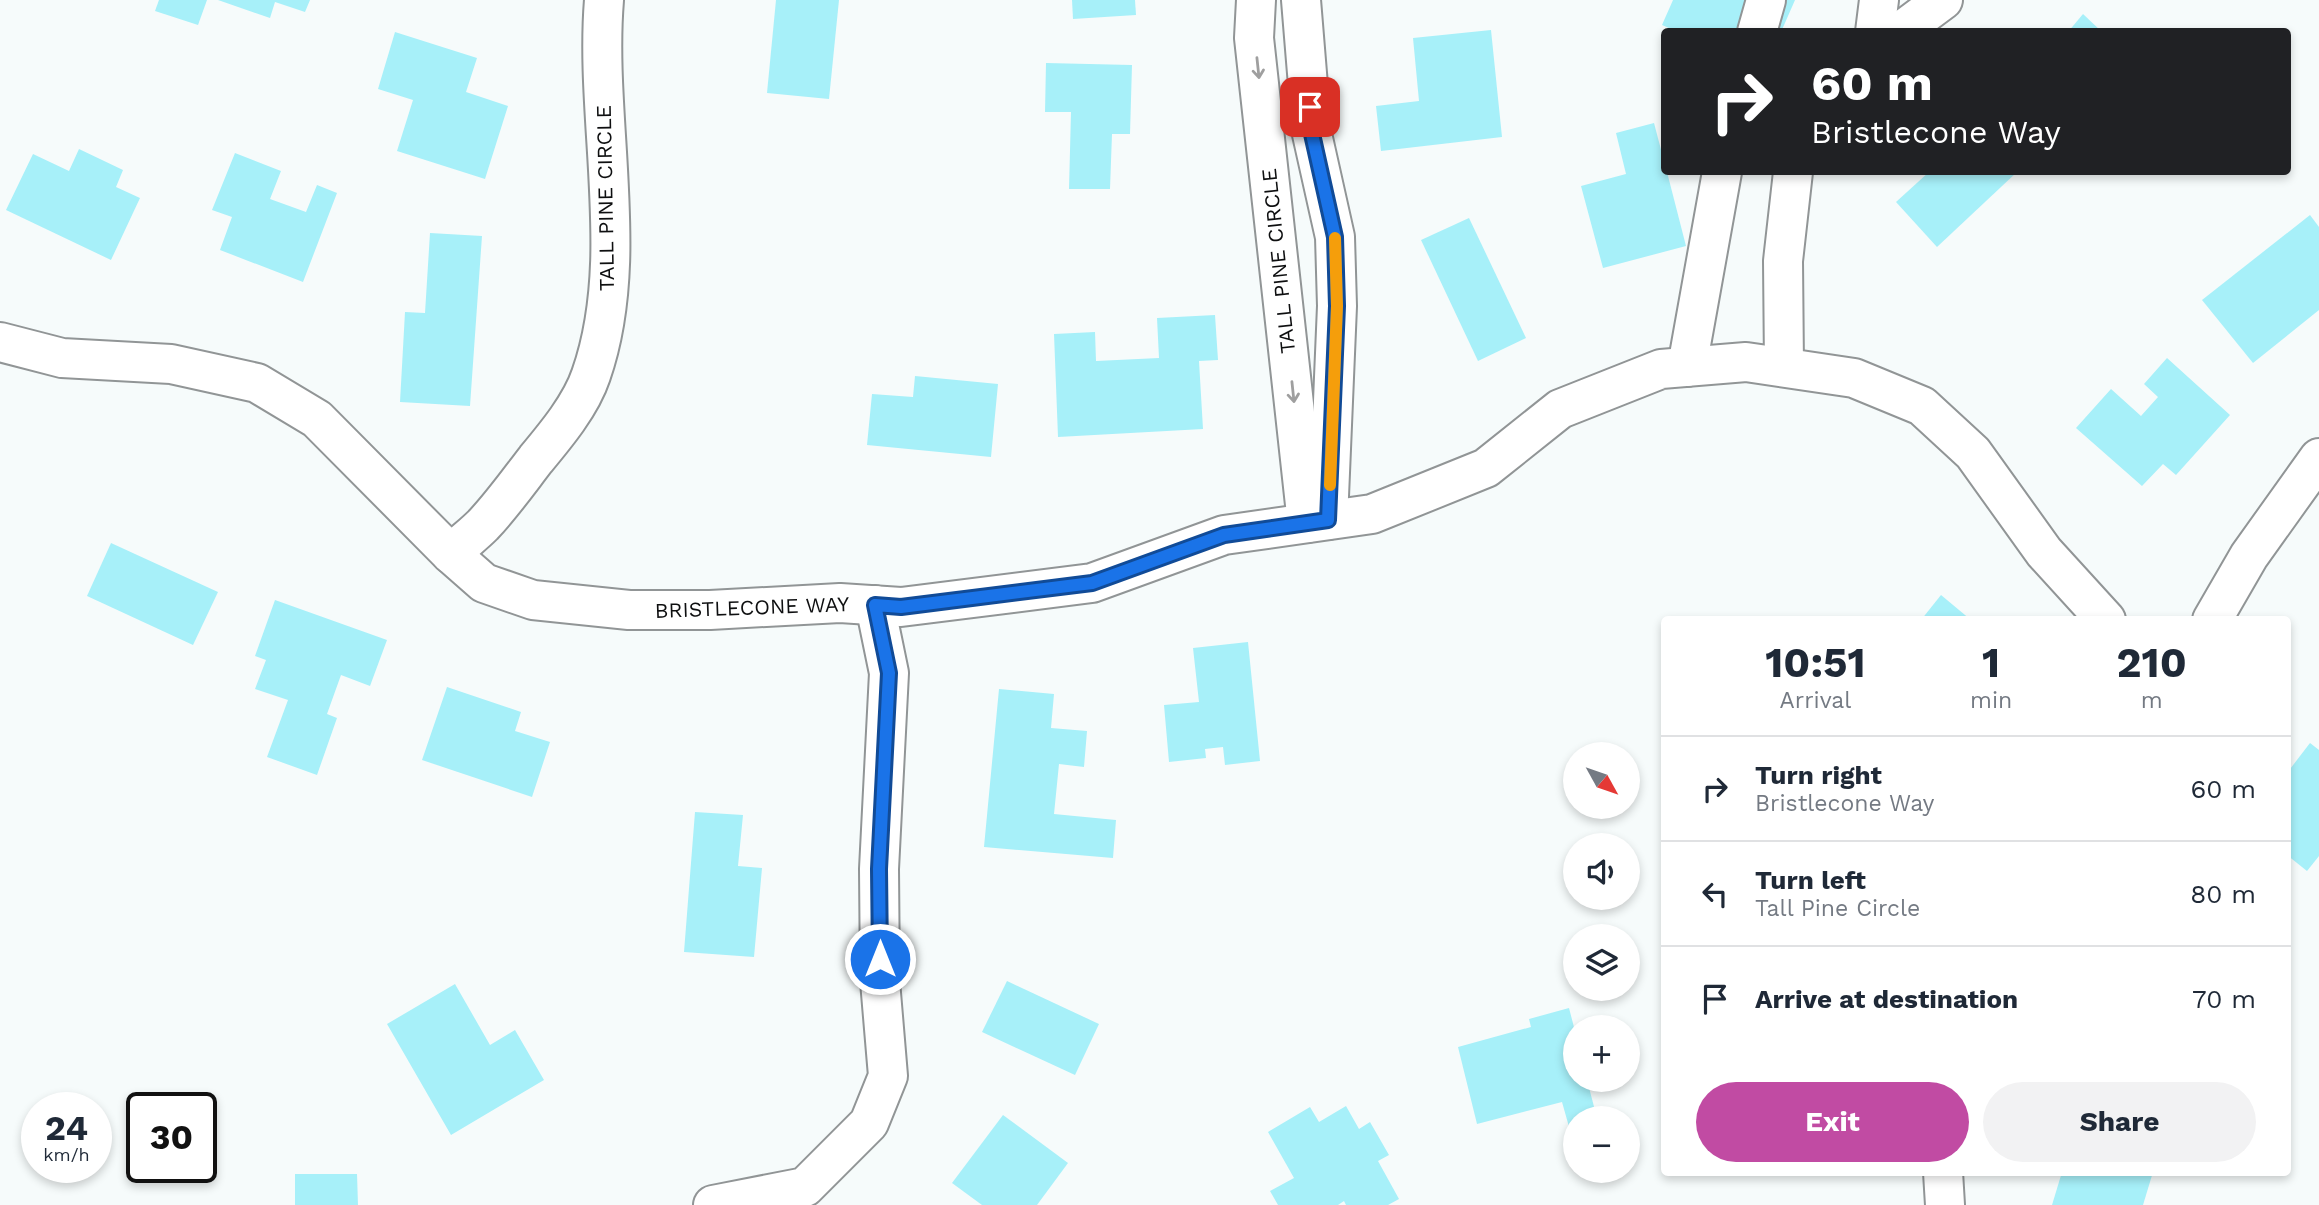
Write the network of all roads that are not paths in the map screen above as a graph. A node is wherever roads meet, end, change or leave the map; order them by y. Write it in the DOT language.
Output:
graph roads {
  1 [pos="604,0"];
  2 [pos="1256,0"];
  3 [pos="1301,0"];
  4 [pos="1766,0"];
  5 [pos="1879,0"];
  6 [pos="1943,0"];
  7 [pos="1758,28"];
  8 [pos="1876,28"];
  9 [pos="1905,28"];
  10 [pos="1720,175"];
  11 [pos="1793,175"];
  12 [pos="0,342"];
  13 [pos="1687,367"];
  14 [pos="1784,367"];
  15 [pos="2319,458"];
  16 [pos="1318,521"];
  17 [pos="451,554"];
  18 [pos="875,605"];
  19 [pos="2102,616"];
  20 [pos="2213,616"];
  21 [pos="1943,1176"];
  22 [pos="713,1205"];
  23 [pos="1945,1205"];
  1 -- 17 [label="street, TALL PINE CIRCLE"];
  2 -- 16 [label="street, TALL PINE CIRCLE, one-way"];
  3 -- 16 [label="street"];
  4 -- 7 [label="street"];
  5 -- 8 [label="street"];
  6 -- 9 [label="street"];
  10 -- 13 [label="street"];
  11 -- 14 [label="street"];
  12 -- 17 [label="street, BRISTLECONE WAY"];
  13 -- 14 [label="street, BRISTLECONE WAY"];
  13 -- 16 [label="street, BRISTLECONE WAY"];
  14 -- 19 [label="street, BRISTLECONE WAY"];
  15 -- 20 [label="street"];
  16 -- 18 [label="street, BRISTLECONE WAY"];
  17 -- 18 [label="street, BRISTLECONE WAY"];
  18 -- 22 [label="street"];
  21 -- 23 [label="street"];
}
